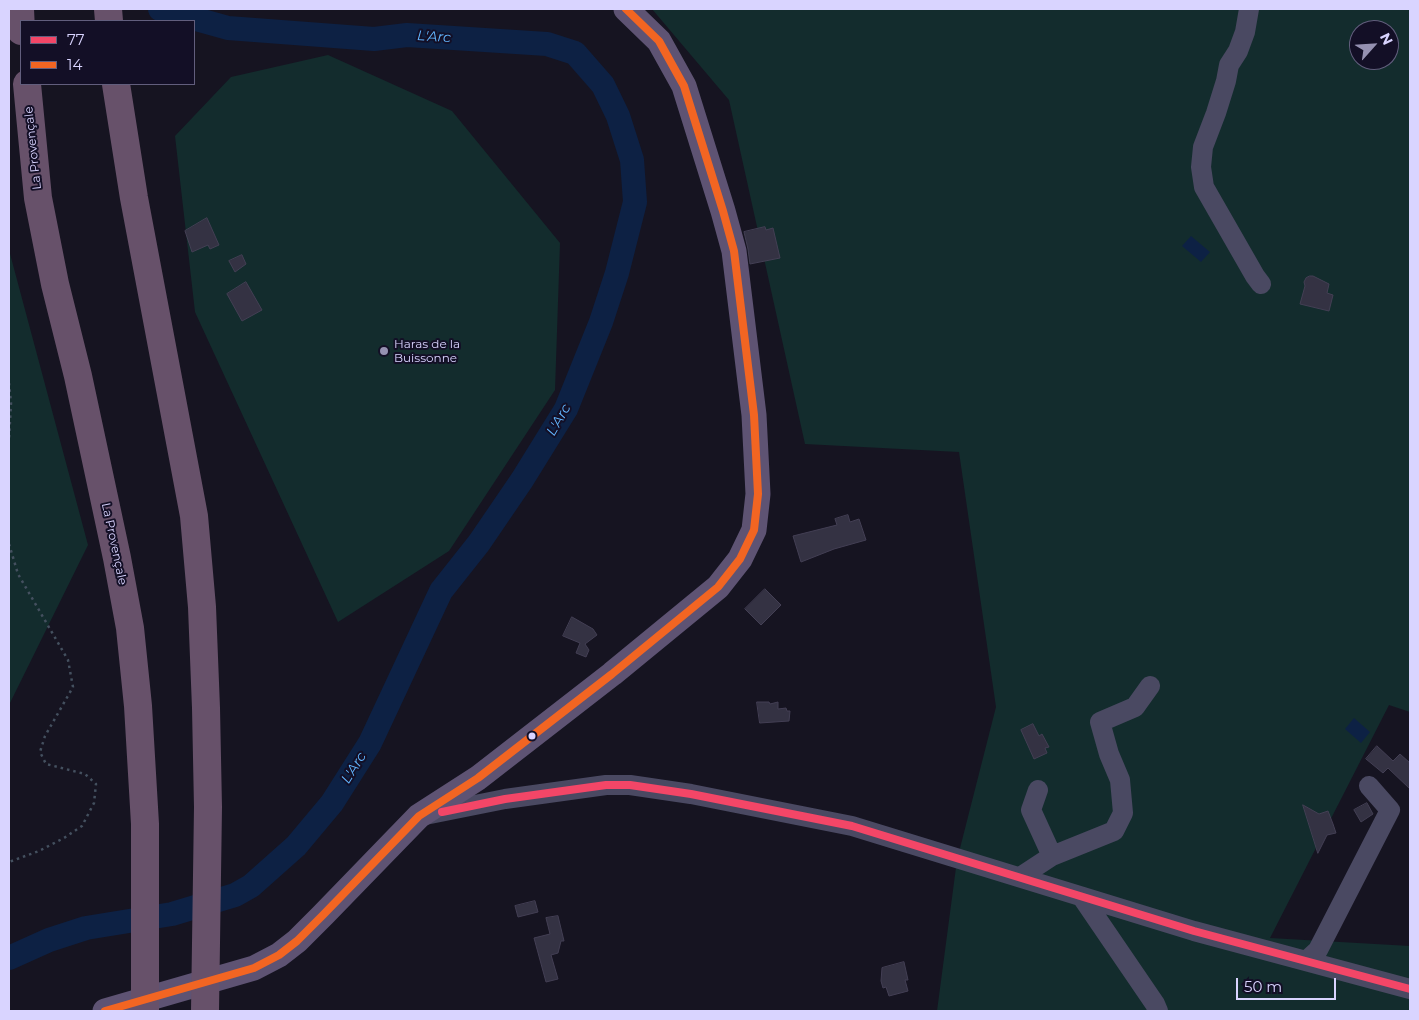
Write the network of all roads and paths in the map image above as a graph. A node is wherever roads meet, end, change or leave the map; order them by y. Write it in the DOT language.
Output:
graph roads {
  1 [pos="626,9"];
  2 [pos="1249,9"];
  3 [pos="27,85"];
  4 [pos="116,85"];
  5 [pos="1261,284"];
  6 [pos="9,383"];
  7 [pos="9,440"];
  8 [pos="9,544"];
  9 [pos="1150,686"];
  10 [pos="1369,786"];
  11 [pos="1038,790"];
  12 [pos="419,816"];
  13 [pos="1052,856"];
  14 [pos="9,862"];
  15 [pos="1020,877"];
  16 [pos="1082,897"];
  17 [pos="1306,961"];
  18 [pos="1410,989"];
  19 [pos="205,1010"];
  20 [pos="105,1011"];
  21 [pos="145,1011"];
  22 [pos="1158,1011"];
  1 -- 12 [label="main road"];
  2 -- 5 [label="street"];
  3 -- 21 [label="highway, La Provençale"];
  4 -- 19 [label="highway"];
  6 -- 7 [label="path"];
  8 -- 14 [label="path"];
  9 -- 13 [label="street"];
  10 -- 17 [label="street"];
  11 -- 13 [label="street"];
  12 -- 15 [label="street"];
  12 -- 20 [label="main road"];
  13 -- 15 [label="street"];
  15 -- 16 [label="street"];
  16 -- 17 [label="street"];
  16 -- 22 [label="street"];
  17 -- 18 [label="street"];
}
